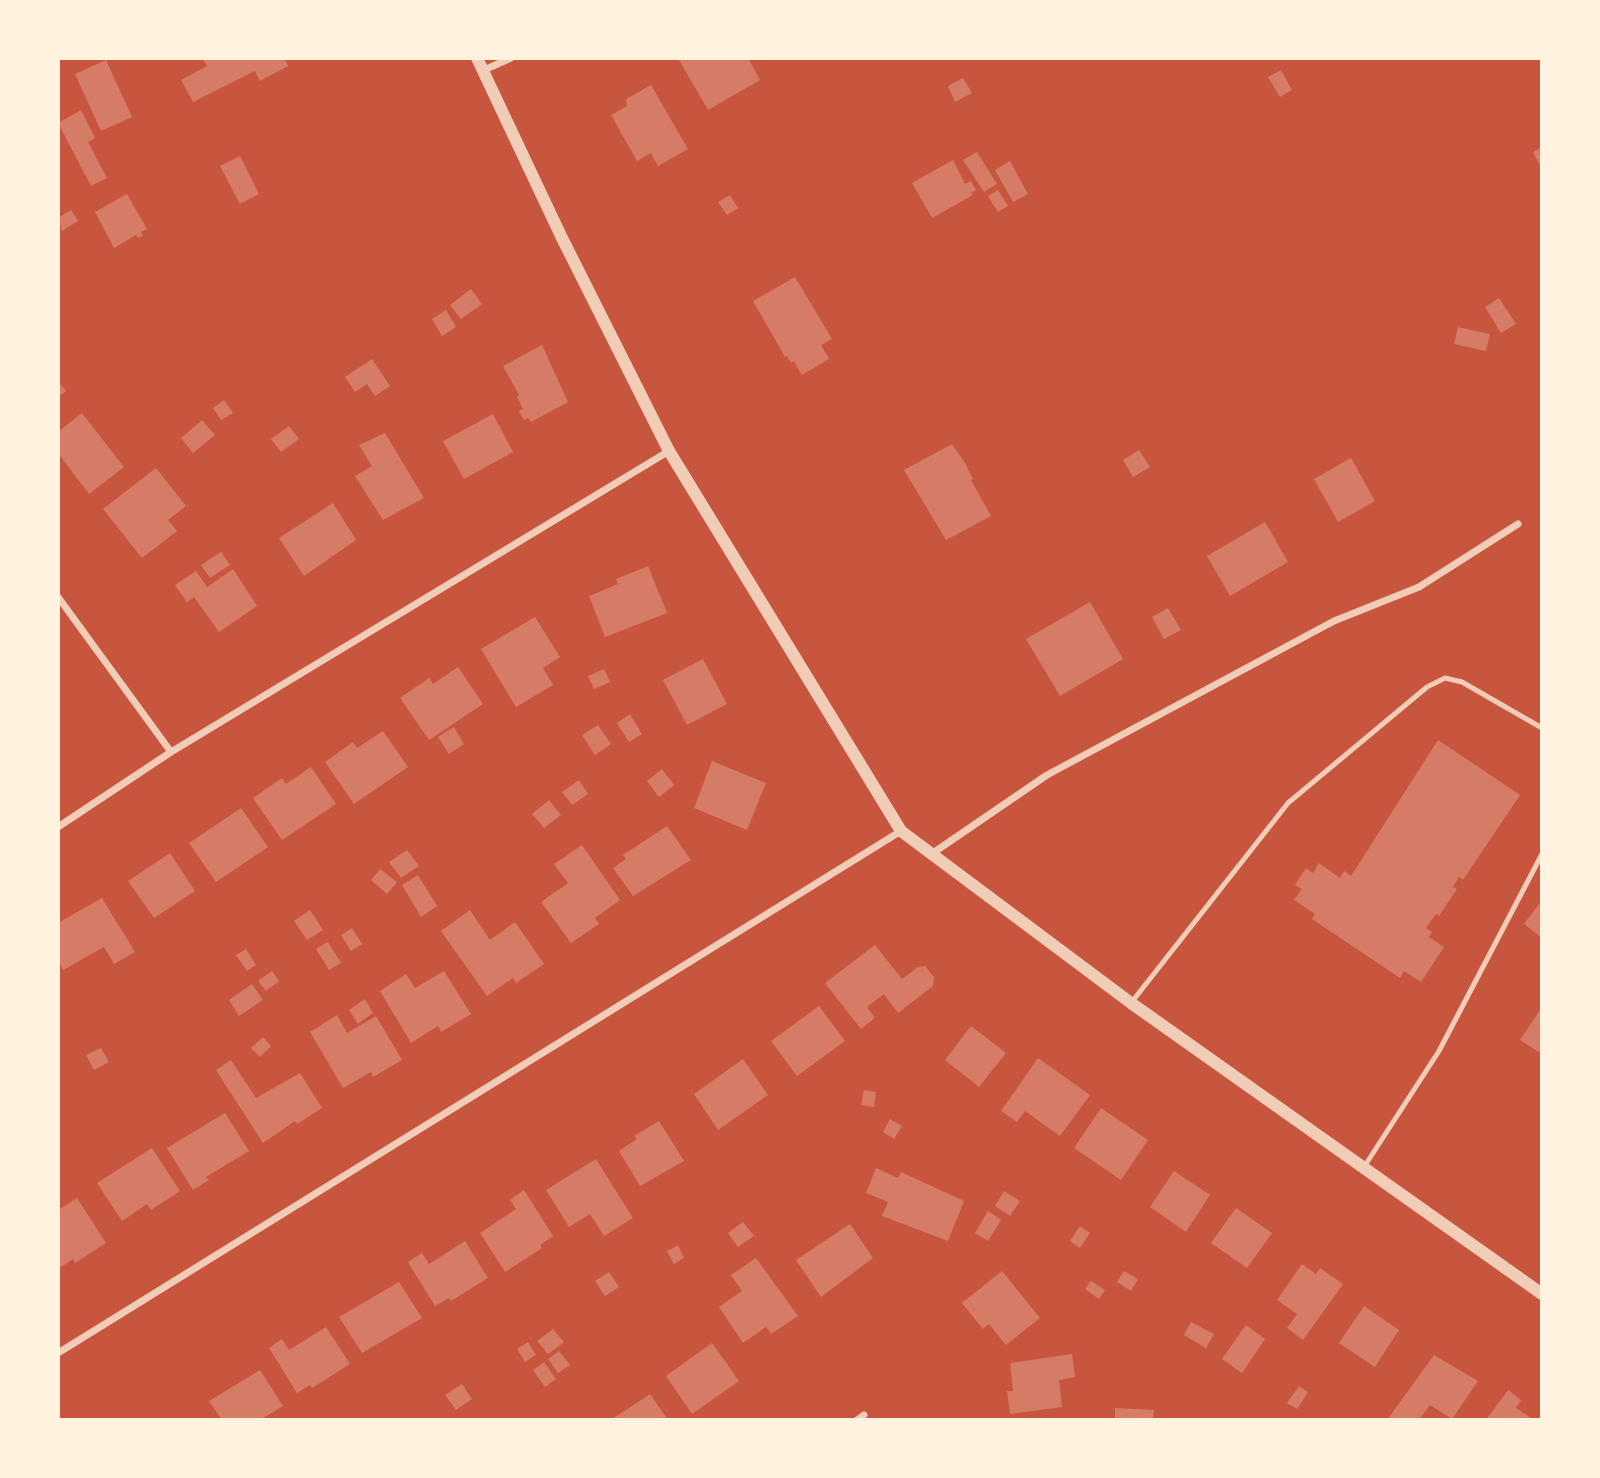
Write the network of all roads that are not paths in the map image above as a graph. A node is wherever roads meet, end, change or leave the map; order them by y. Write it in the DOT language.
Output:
graph roads {
  1 [pos="477,58"];
  2 [pos="511,58"];
  3 [pos="484,71"];
  4 [pos="669,451"];
  5 [pos="1518,524"];
  6 [pos="58,597"];
  7 [pos="1542,728"];
  8 [pos="171,752"];
  9 [pos="58,827"];
  10 [pos="901,831"];
  11 [pos="1542,854"];
  12 [pos="930,855"];
  13 [pos="1131,1003"];
  14 [pos="1363,1168"];
  15 [pos="1542,1294"];
  16 [pos="58,1353"];
  1 -- 3 [label="street"];
  2 -- 3 [label="street"];
  3 -- 4 [label="street"];
  4 -- 8 [label="street"];
  4 -- 10 [label="street"];
  5 -- 12 [label="street"];
  6 -- 8 [label="street"];
  7 -- 13 [label="lane"];
  8 -- 9 [label="street"];
  10 -- 12 [label="street"];
  10 -- 16 [label="street"];
  11 -- 14 [label="lane"];
  12 -- 13 [label="street"];
  13 -- 14 [label="street"];
  14 -- 15 [label="street"];
}
